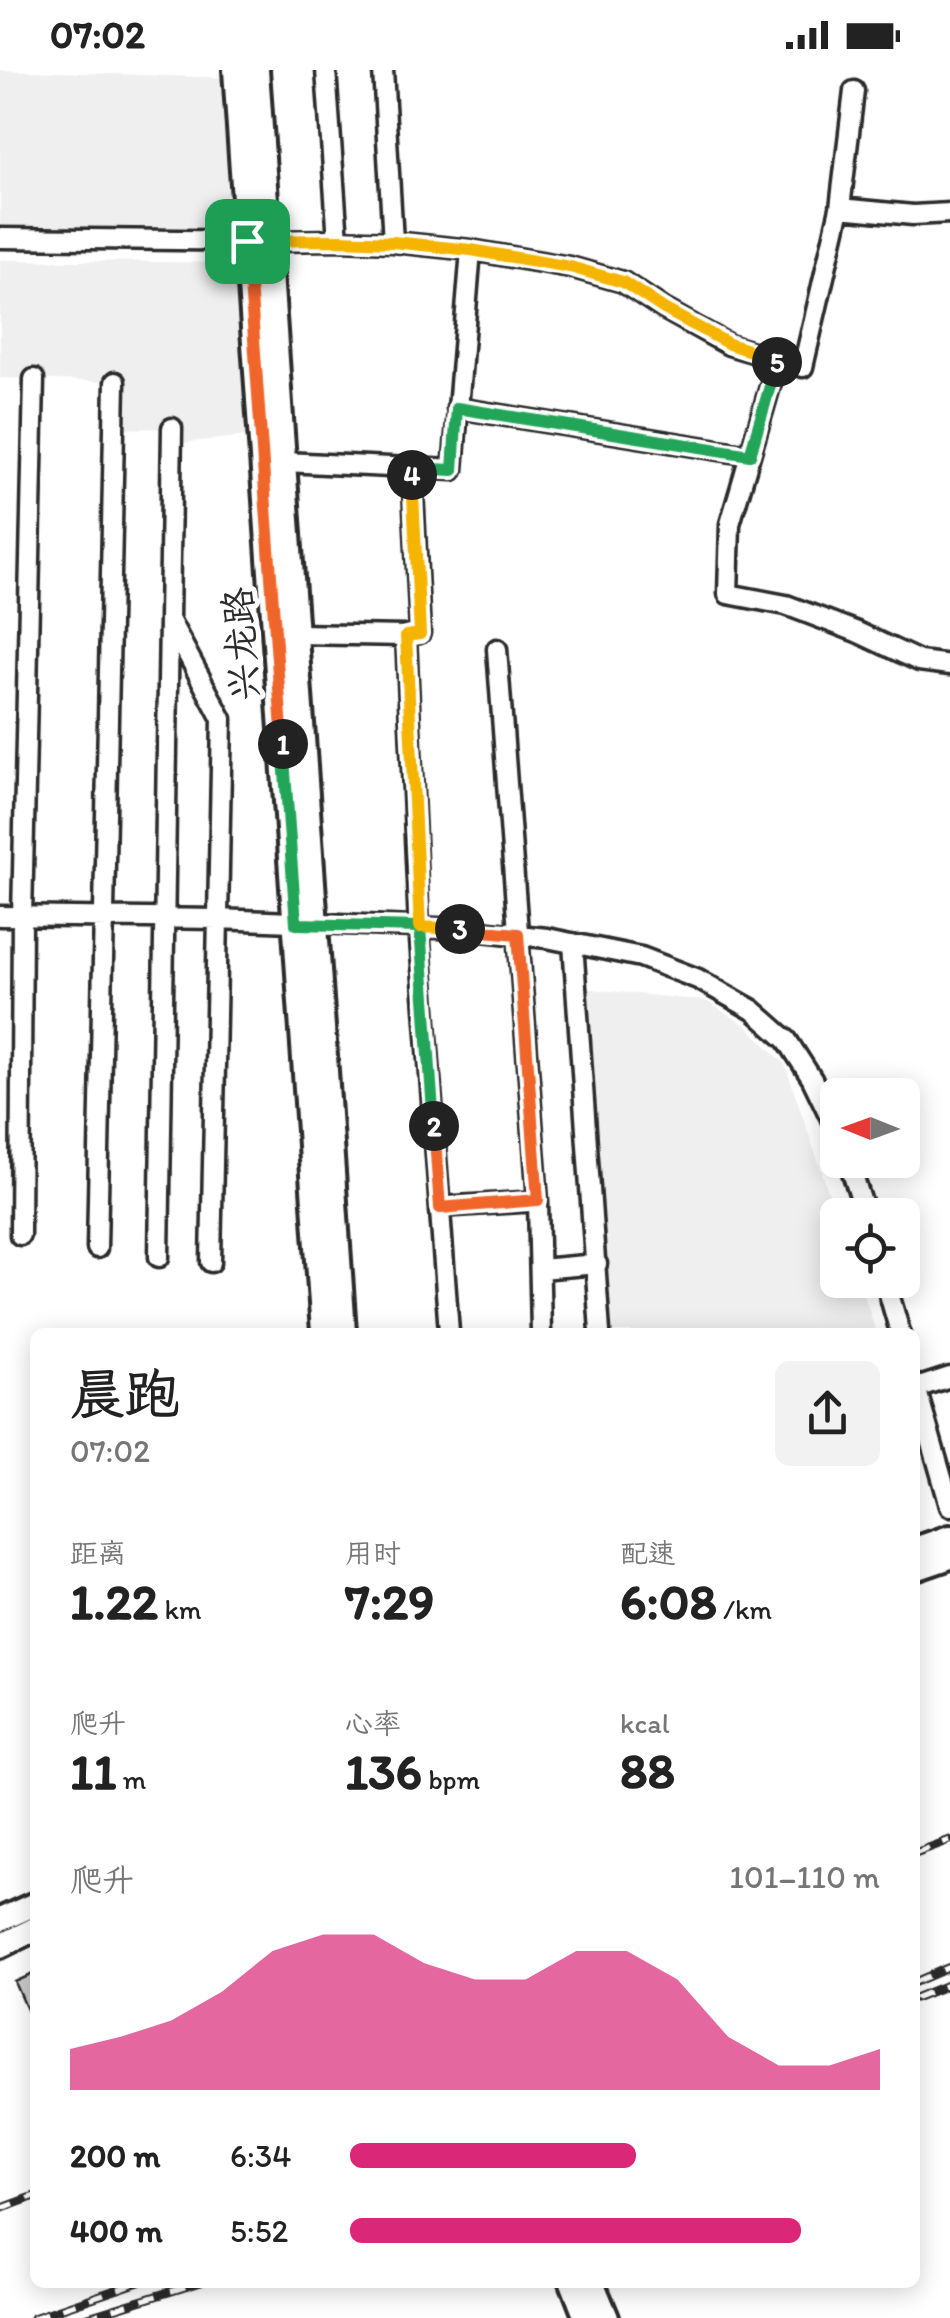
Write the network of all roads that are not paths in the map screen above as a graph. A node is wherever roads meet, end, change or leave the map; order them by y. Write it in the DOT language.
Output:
graph roads {
  1 [pos="235,70"];
  2 [pos="257,70"];
  3 [pos="326,70"];
  4 [pos="384,70"];
  5 [pos="854,90"];
  6 [pos="840,208"];
  7 [pos="950,213"];
  8 [pos="0,238"];
  9 [pos="338,240"];
  10 [pos="258,241"];
  11 [pos="393,242"];
  12 [pos="471,250"];
  13 [pos="778,360"];
  14 [pos="34,379"];
  15 [pos="115,382"];
  16 [pos="457,408"];
  17 [pos="172,428"];
  18 [pos="750,455"];
  19 [pos="284,462"];
  20 [pos="412,468"];
  21 [pos="169,619"];
  22 [pos="297,634"];
  23 [pos="406,636"];
  24 [pos="497,649"];
  25 [pos="950,665"];
  26 [pos="0,916"];
  27 [pos="22,917"];
  28 [pos="104,918"];
  29 [pos="164,919"];
  30 [pos="218,920"];
  31 [pos="306,924"];
  32 [pos="420,927"];
  33 [pos="518,934"];
  34 [pos="572,943"];
  35 [pos="820,1096"];
  36 [pos="538,1200"];
  37 [pos="440,1208"];
  38 [pos="20,1235"];
  39 [pos="97,1248"];
  40 [pos="159,1256"];
  41 [pos="211,1262"];
  42 [pos="596,1264"];
  43 [pos="540,1269"];
  44 [pos="890,1298"];
  45 [pos="323,1328"];
  46 [pos="344,1328"];
  47 [pos="449,1328"];
  48 [pos="541,1328"];
  49 [pos="600,1328"];
  50 [pos="899,1328"];
  51 [pos="950,1377"];
  52 [pos="920,1385"];
  53 [pos="920,1400"];
  54 [pos="950,1506"];
  55 [pos="950,1537"];
  56 [pos="920,1547"];
  57 [pos="950,1557"];
  58 [pos="920,1567"];
  59 [pos="30,1906"];
  60 [pos="0,1920"];
  61 [pos="30,1932"];
  62 [pos="0,1946"];
  63 [pos="574,2288"];
  64 [pos="594,2288"];
  65 [pos="586,2318"];
  66 [pos="607,2318"];
  1 -- 10 [label="main road, 兴龙路"];
  2 -- 10 [label="main road, 兴龙路"];
  3 -- 9 [label="street"];
  4 -- 11 [label="street"];
  5 -- 6 [label="street"];
  6 -- 7 [label="street"];
  6 -- 13 [label="street"];
  8 -- 10 [label="street"];
  9 -- 10 [label="street"];
  9 -- 11 [label="street"];
  10 -- 19 [label="main road, 兴龙路"];
  10 -- 31 [label="main road, 兴龙路"];
  11 -- 12 [label="street"];
  12 -- 13 [label="street"];
  12 -- 16 [label="street"];
  13 -- 18 [label="street"];
  14 -- 27 [label="street"];
  15 -- 28 [label="street"];
  16 -- 18 [label="street"];
  16 -- 20 [label="street"];
  17 -- 21 [label="street"];
  18 -- 25 [label="street"];
  19 -- 20 [label="street"];
  19 -- 22 [label="main road, 兴龙路"];
  20 -- 23 [label="street"];
  21 -- 29 [label="street"];
  21 -- 30 [label="street"];
  22 -- 23 [label="street"];
  22 -- 31 [label="main road, 兴龙路"];
  23 -- 32 [label="street"];
  24 -- 33 [label="street"];
  26 -- 27 [label="street"];
  27 -- 28 [label="street"];
  27 -- 38 [label="street"];
  28 -- 29 [label="street"];
  28 -- 39 [label="street"];
  29 -- 30 [label="street"];
  29 -- 40 [label="street"];
  30 -- 31 [label="street"];
  30 -- 41 [label="street"];
  31 -- 32 [label="street"];
  31 -- 45 [label="main road, 兴龙路"];
  31 -- 46 [label="main road, 兴龙路"];
  32 -- 33 [label="street"];
  32 -- 37 [label="street"];
  33 -- 34 [label="street"];
  33 -- 36 [label="street"];
  34 -- 35 [label="street"];
  34 -- 42 [label="street"];
  36 -- 37 [label="street"];
  36 -- 43 [label="street"];
  37 -- 47 [label="street"];
  42 -- 43 [label="street"];
  42 -- 49 [label="street"];
  43 -- 48 [label="street"];
  44 -- 50 [label="street"];
  51 -- 52 [label="street"];
  53 -- 54 [label="street"];
  55 -- 56 [label="main road"];
  57 -- 58 [label="main road"];
  59 -- 60 [label="main road"];
  61 -- 62 [label="main road"];
  63 -- 65 [label="main road"];
  64 -- 66 [label="main road"];
}
